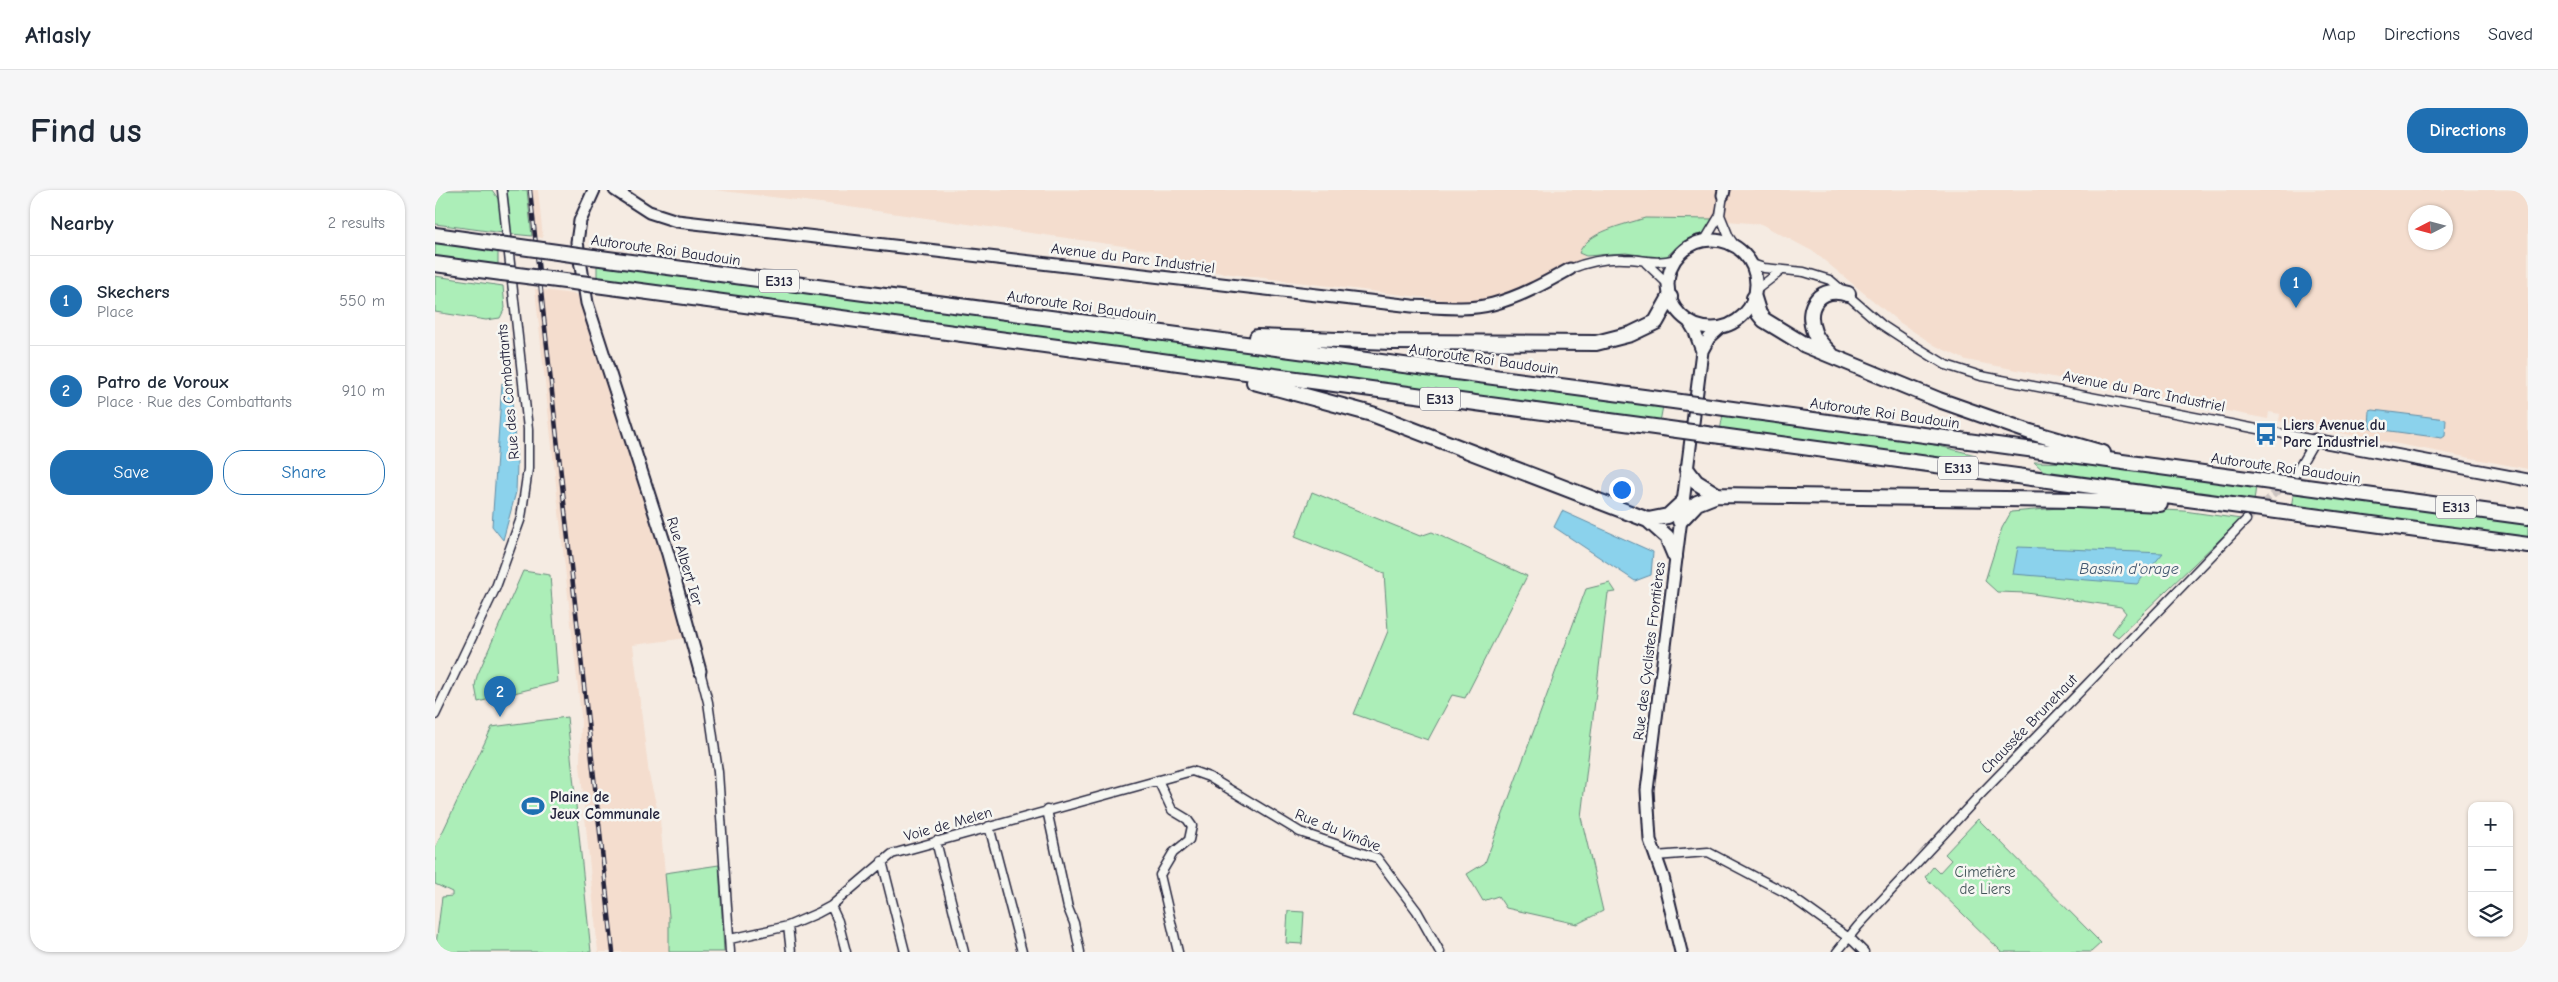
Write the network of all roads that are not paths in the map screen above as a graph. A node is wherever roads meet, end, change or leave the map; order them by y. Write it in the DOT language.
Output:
graph roads {
  1 [pos="502,190"];
  2 [pos="594,190"];
  3 [pos="615,190"];
  4 [pos="1723,192"];
  5 [pos="1721,215"];
  6 [pos="435,235"];
  7 [pos="1705,240"];
  8 [pos="1735,246"];
  9 [pos="1675,259"];
  10 [pos="1646,263"];
  11 [pos="435,264"];
  12 [pos="1752,264"];
  13 [pos="1570,269"];
  14 [pos="1782,270"];
  15 [pos="1669,290"];
  16 [pos="1755,294"];
  17 [pos="1848,294"];
  18 [pos="1689,322"];
  19 [pos="1719,328"];
  20 [pos="1229,342"];
  21 [pos="1702,351"];
  22 [pos="1835,358"];
  23 [pos="1217,369"];
  24 [pos="2315,440"];
  25 [pos="2121,462"];
  26 [pos="1687,470"];
  27 [pos="2297,473"];
  28 [pos="2528,480"];
  29 [pos="1717,495"];
  30 [pos="2195,500"];
  31 [pos="1683,502"];
  32 [pos="2528,516"];
  33 [pos="1648,520"];
  34 [pos="2247,520"];
  35 [pos="1680,521"];
  36 [pos="2528,545"];
  37 [pos="1675,556"];
  38 [pos="700,671"];
  39 [pos="435,716"];
  40 [pos="1192,771"];
  41 [pos="1158,780"];
  42 [pos="1047,810"];
  43 [pos="989,826"];
  44 [pos="936,841"];
  45 [pos="1655,856"];
  46 [pos="882,861"];
  47 [pos="831,906"];
  48 [pos="788,926"];
  49 [pos="1848,938"];
  50 [pos="730,939"];
  51 [pos="730,952"];
  52 [pos="791,952"];
  53 [pos="846,952"];
  54 [pos="905,952"];
  55 [pos="964,952"];
  56 [pos="1022,952"];
  57 [pos="1080,952"];
  58 [pos="1178,952"];
  59 [pos="1439,952"];
  60 [pos="1681,952"];
  61 [pos="1837,952"];
  62 [pos="1864,952"];
  1 -- 39 [label="street, Rue des Combattants"];
  2 -- 38 [label="street, Rue Albert Ier"];
  3 -- 13 [label="street, Avenue du Parc Industriel"];
  4 -- 5 [label="street"];
  5 -- 7 [label="street"];
  5 -- 8 [label="street"];
  6 -- 20 [label="highway, Autoroute Roi Baudouin / E313, bridge"];
  7 -- 8 [label="street"];
  7 -- 9 [label="street"];
  8 -- 12 [label="street"];
  9 -- 10 [label="street, Avenue du Parc Industriel"];
  9 -- 15 [label="street"];
  10 -- 13 [label="street, Avenue du Parc Industriel"];
  10 -- 15 [label="street"];
  11 -- 23 [label="highway, E313, bridge"];
  12 -- 14 [label="street, Avenue du Parc Industriel"];
  12 -- 16 [label="street"];
  14 -- 16 [label="street"];
  14 -- 17 [label="street, Avenue du Parc Industriel"];
  15 -- 18 [label="street"];
  15 -- 20 [label="highway"];
  16 -- 19 [label="street"];
  16 -- 22 [label="highway"];
  17 -- 22 [label="highway"];
  17 -- 24 [label="street, Avenue du Parc Industriel"];
  18 -- 19 [label="street"];
  18 -- 21 [label="street, Rue des Cyclistes Frontières"];
  19 -- 21 [label="street, Rue des Cyclistes Frontières"];
  20 -- 25 [label="highway, Autoroute Roi Baudouin / E313, bridge"];
  21 -- 26 [label="street, Rue des Cyclistes Frontières"];
  22 -- 25 [label="highway"];
  23 -- 30 [label="highway, E313, bridge"];
  23 -- 33 [label="highway"];
  24 -- 27 [label="street"];
  24 -- 28 [label="street, Avenue du Parc Industriel"];
  25 -- 32 [label="highway, Autoroute Roi Baudouin / E313"];
  26 -- 29 [label="highway"];
  26 -- 31 [label="street, Rue des Cyclistes Frontières"];
  29 -- 30 [label="highway"];
  29 -- 35 [label="highway"];
  30 -- 36 [label="highway, E313"];
  31 -- 33 [label="highway"];
  31 -- 35 [label="street, Rue des Cyclistes Frontières"];
  33 -- 37 [label="highway"];
  34 -- 49 [label="street, Chaussée Brunehaut"];
  35 -- 37 [label="street, Rue des Cyclistes Frontières"];
  37 -- 45 [label="street, Rue des Cyclistes Frontières"];
  38 -- 50 [label="street, Rue Albert Ier"];
  40 -- 41 [label="street, Voie de Melen"];
  40 -- 59 [label="street, Rue du Vinâve"];
  41 -- 42 [label="street, Voie de Melen"];
  41 -- 58 [label="street"];
  42 -- 43 [label="street, Voie de Melen"];
  42 -- 57 [label="street"];
  43 -- 44 [label="street, Voie de Melen"];
  43 -- 56 [label="street"];
  44 -- 46 [label="street, Voie de Melen"];
  44 -- 55 [label="street"];
  45 -- 49 [label="street"];
  45 -- 60 [label="street, Rue des Cyclistes Frontières"];
  46 -- 47 [label="street, Voie de Melen"];
  46 -- 54 [label="street"];
  47 -- 48 [label="street, Voie de Melen"];
  47 -- 53 [label="street"];
  48 -- 50 [label="street, Voie de Melen"];
  48 -- 52 [label="street"];
  49 -- 61 [label="street, Chaussée Brunehaut"];
  49 -- 62 [label="street"];
  50 -- 51 [label="street, Rue Albert Ier"];
}
